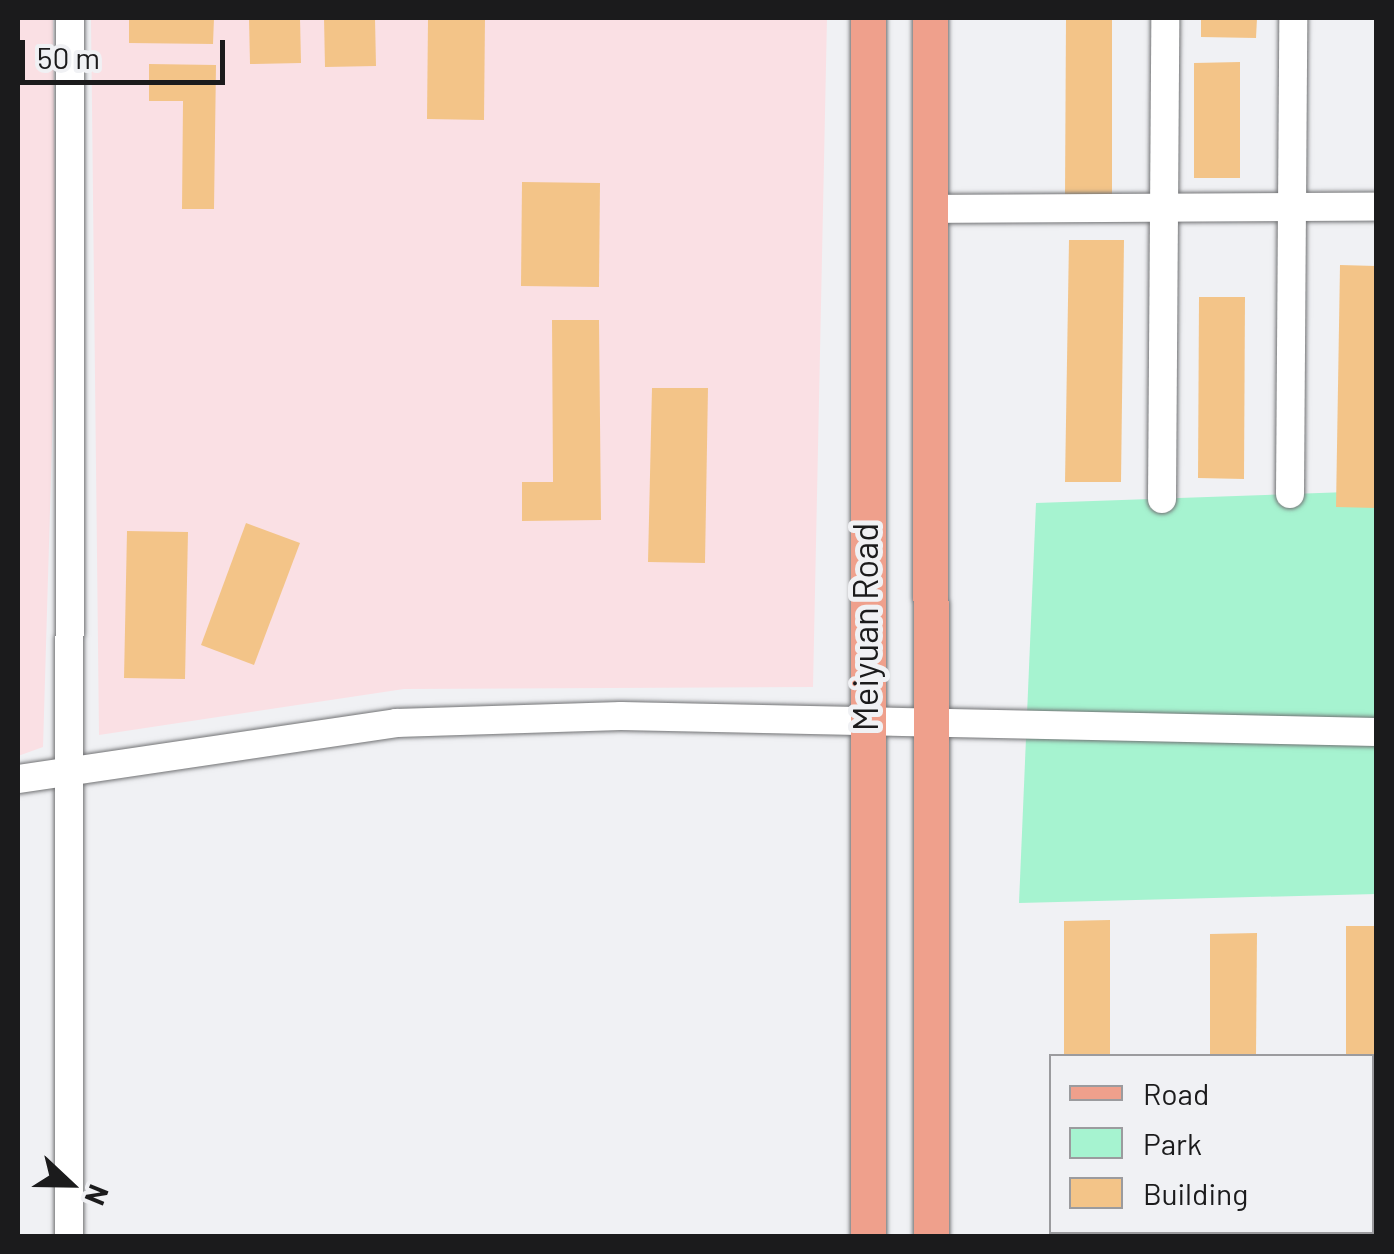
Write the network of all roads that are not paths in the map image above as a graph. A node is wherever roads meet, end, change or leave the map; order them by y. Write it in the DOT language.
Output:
graph roads {
  1 [pos="70,18"];
  2 [pos="868,18"];
  3 [pos="930,18"];
  4 [pos="1165,18"];
  5 [pos="1293,18"];
  6 [pos="1376,206"];
  7 [pos="1293,207"];
  8 [pos="1164,208"];
  9 [pos="929,210"];
  10 [pos="1290,494"];
  11 [pos="1162,499"];
  12 [pos="864,719"];
  13 [pos="928,719"];
  14 [pos="1376,732"];
  15 [pos="72,769"];
  16 [pos="18,780"];
  17 [pos="69,1236"];
  18 [pos="868,1236"];
  19 [pos="931,1236"];
  1 -- 15 [label="street"];
  2 -- 12 [label="main road, Meiyuan Road"];
  3 -- 9 [label="main road, Meiyuan Road"];
  4 -- 8 [label="street"];
  5 -- 7 [label="street"];
  6 -- 7 [label="street"];
  7 -- 8 [label="street"];
  7 -- 10 [label="street"];
  8 -- 9 [label="street"];
  8 -- 11 [label="street"];
  9 -- 13 [label="main road, Meiyuan Road"];
  12 -- 13 [label="street"];
  12 -- 15 [label="street"];
  12 -- 18 [label="main road, Meiyuan Road"];
  13 -- 14 [label="street"];
  13 -- 19 [label="main road, Meiyuan Road"];
  15 -- 16 [label="street"];
  15 -- 17 [label="street"];
}
